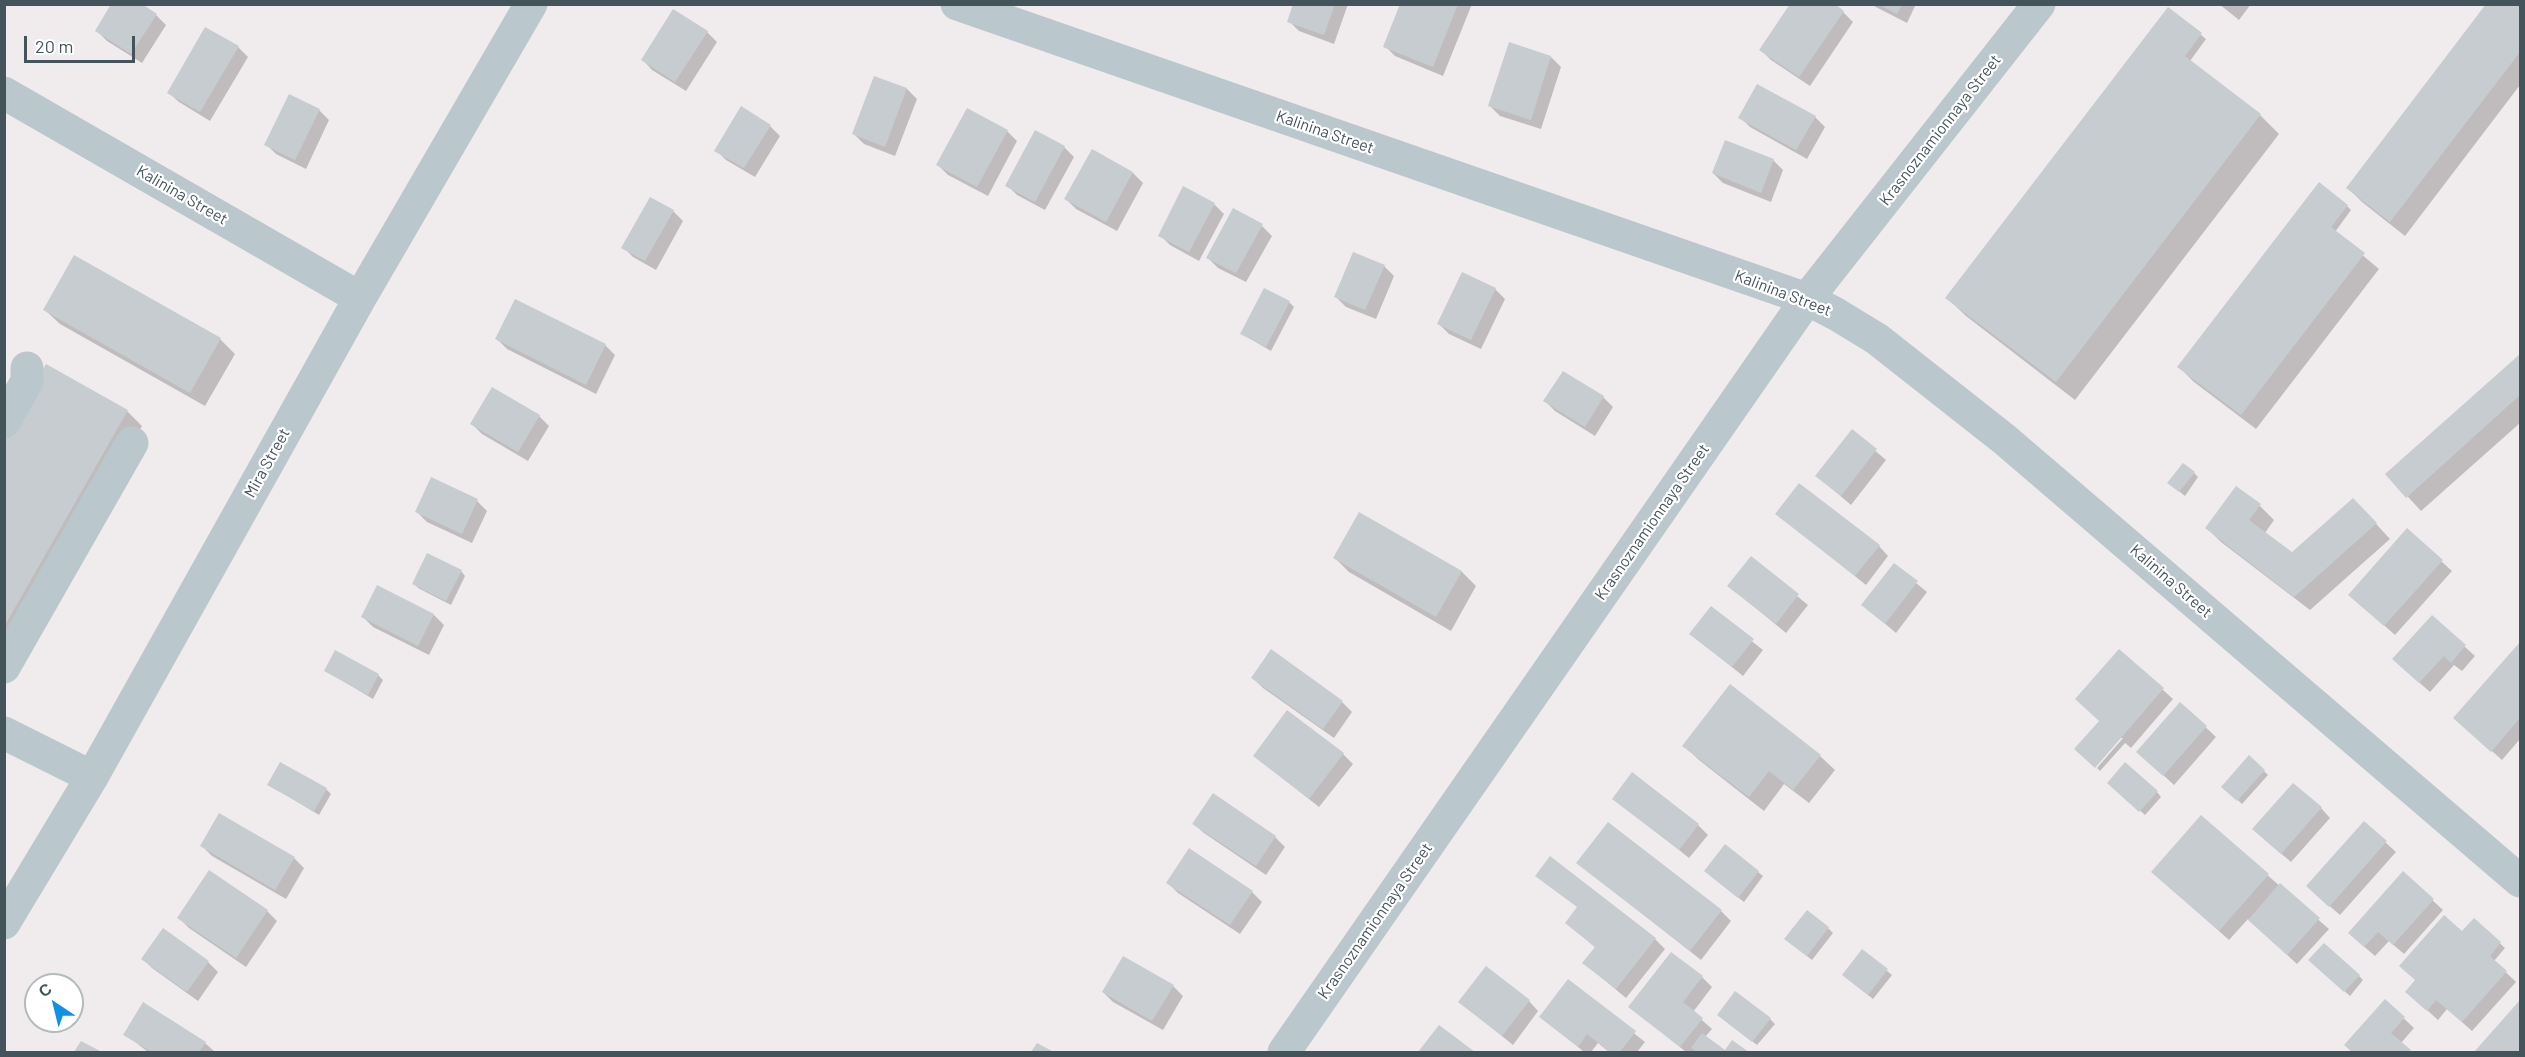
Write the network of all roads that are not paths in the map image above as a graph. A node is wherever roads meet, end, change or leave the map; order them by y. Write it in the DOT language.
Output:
graph roads {
  1 [pos="531,4"];
  2 [pos="957,4"];
  3 [pos="2039,4"];
  4 [pos="4,93"];
  5 [pos="360,298"];
  6 [pos="1807,299"];
  7 [pos="27,368"];
  8 [pos="4,422"];
  9 [pos="132,443"];
  10 [pos="4,667"];
  11 [pos="4,733"];
  12 [pos="92,777"];
  13 [pos="2520,881"];
  14 [pos="4,923"];
  15 [pos="1284,1053"];
  1 -- 5 [label="street, Mira Street"];
  2 -- 6 [label="street, Kalinina Street"];
  3 -- 6 [label="street, Krasnoznamionnaya Street"];
  4 -- 5 [label="street, Kalinina Street"];
  5 -- 12 [label="street, Mira Street"];
  6 -- 13 [label="street, Kalinina Street"];
  6 -- 15 [label="street, Krasnoznamionnaya Street"];
  7 -- 8 [label="street"];
  9 -- 10 [label="street"];
  11 -- 12 [label="street"];
  12 -- 14 [label="street, Mira Street"];
}
